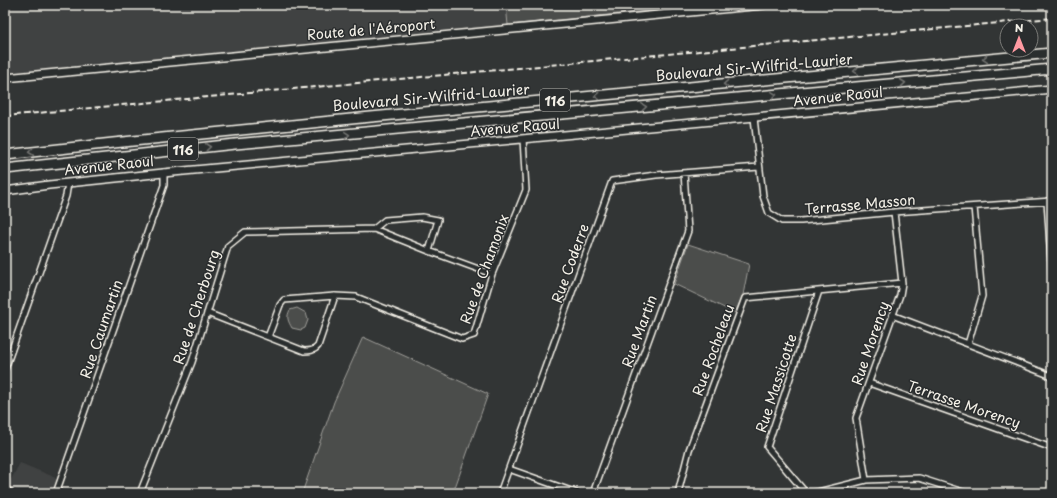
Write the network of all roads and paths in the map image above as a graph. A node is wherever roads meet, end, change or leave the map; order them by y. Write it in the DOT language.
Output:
graph roads {
  1 [pos="763,5"];
  2 [pos="1052,53"];
  3 [pos="1052,69"];
  4 [pos="5,78"];
  5 [pos="1052,89"];
  6 [pos="754,118"];
  7 [pos="523,139"];
  8 [pos="5,155"];
  9 [pos="58,163"];
  10 [pos="759,167"];
  11 [pos="5,169"];
  12 [pos="164,172"];
  13 [pos="684,173"];
  14 [pos="5,175"];
  15 [pos="68,183"];
  16 [pos="5,191"];
  17 [pos="1050,201"];
  18 [pos="974,207"];
  19 [pos="894,212"];
  20 [pos="374,229"];
  21 [pos="428,251"];
  22 [pos="492,274"];
  23 [pos="1052,277"];
  24 [pos="902,283"];
  25 [pos="819,291"];
  26 [pos="335,296"];
  27 [pos="207,313"];
  28 [pos="892,316"];
  29 [pos="268,337"];
  30 [pos="968,344"];
  31 [pos="5,369"];
  32 [pos="1052,376"];
  33 [pos="869,383"];
  34 [pos="1052,448"];
  35 [pos="509,469"];
  36 [pos="866,480"];
  37 [pos="5,490"];
  38 [pos="10,493"];
  39 [pos="56,493"];
  40 [pos="140,493"];
  41 [pos="500,493"];
  42 [pos="577,493"];
  43 [pos="593,493"];
  44 [pos="678,493"];
  45 [pos="806,493"];
  46 [pos="814,493"];
  47 [pos="966,493"];
  1 -- 4 [label="street, Route de l'Aéroport"];
  2 -- 8 [label="highway, Boulevard Sir-Wilfrid-Laurier / 116, one-way"];
  9 -- 3 [label="highway, 116, one-way"];
  5 -- 6 [label="street, Avenue Raoul"];
  6 -- 7 [label="street, Avenue Raoul"];
  6 -- 10 [label="street, Terrasse Masson"];
  7 -- 12 [label="street, Avenue Raoul"];
  7 -- 22 [label="street, Rue de Chamonix"];
  9 -- 11 [label="highway, 116"];
  9 -- 14 [label="highway"];
  10 -- 13 [label="street, Rue Coderre"];
  10 -- 19 [label="street, Terrasse Masson"];
  12 -- 15 [label="street, Avenue Raoul"];
  12 -- 39 [label="street, Rue Caumartin"];
  13 -- 35 [label="street, Rue Coderre"];
  13 -- 43 [label="street, Rue Martin"];
  15 -- 16 [label="street, Avenue Raoul"];
  15 -- 31 [label="street"];
  17 -- 18 [label="street, Terrasse Masson"];
  17 -- 23 [label="street"];
  18 -- 19 [label="street, Terrasse Masson"];
  18 -- 30 [label="street"];
  19 -- 24 [label="street, Rue Morency"];
  20 -- 21 [label="street, Rue de Cherbourg"];
  20 -- 21 [label="street, Rue de Cherbourg"];
  20 -- 27 [label="street, Rue de Cherbourg"];
  21 -- 22 [label="street, Rue de Cherbourg"];
  22 -- 26 [label="street, Rue de Chamonix"];
  24 -- 25 [label="street, Rue Rocheleau"];
  24 -- 28 [label="street, Rue Morency"];
  25 -- 44 [label="street, Rue Rocheleau"];
  25 -- 45 [label="street, Rue Massicotte"];
  26 -- 29 [label="street, Rue de Chamonix"];
  26 -- 29 [label="street"];
  27 -- 29 [label="street"];
  27 -- 40 [label="street, Rue de Cherbourg"];
  28 -- 30 [label="street"];
  28 -- 33 [label="street, Rue Morency"];
  30 -- 32 [label="street"];
  33 -- 34 [label="street, Terrasse Morency"];
  33 -- 36 [label="street, Rue Morency"];
  35 -- 41 [label="street, Rue Coderre"];
  35 -- 42 [label="street"];
  36 -- 46 [label="street"];
  36 -- 47 [label="street"];
  37 -- 38 [label="street"];
}
